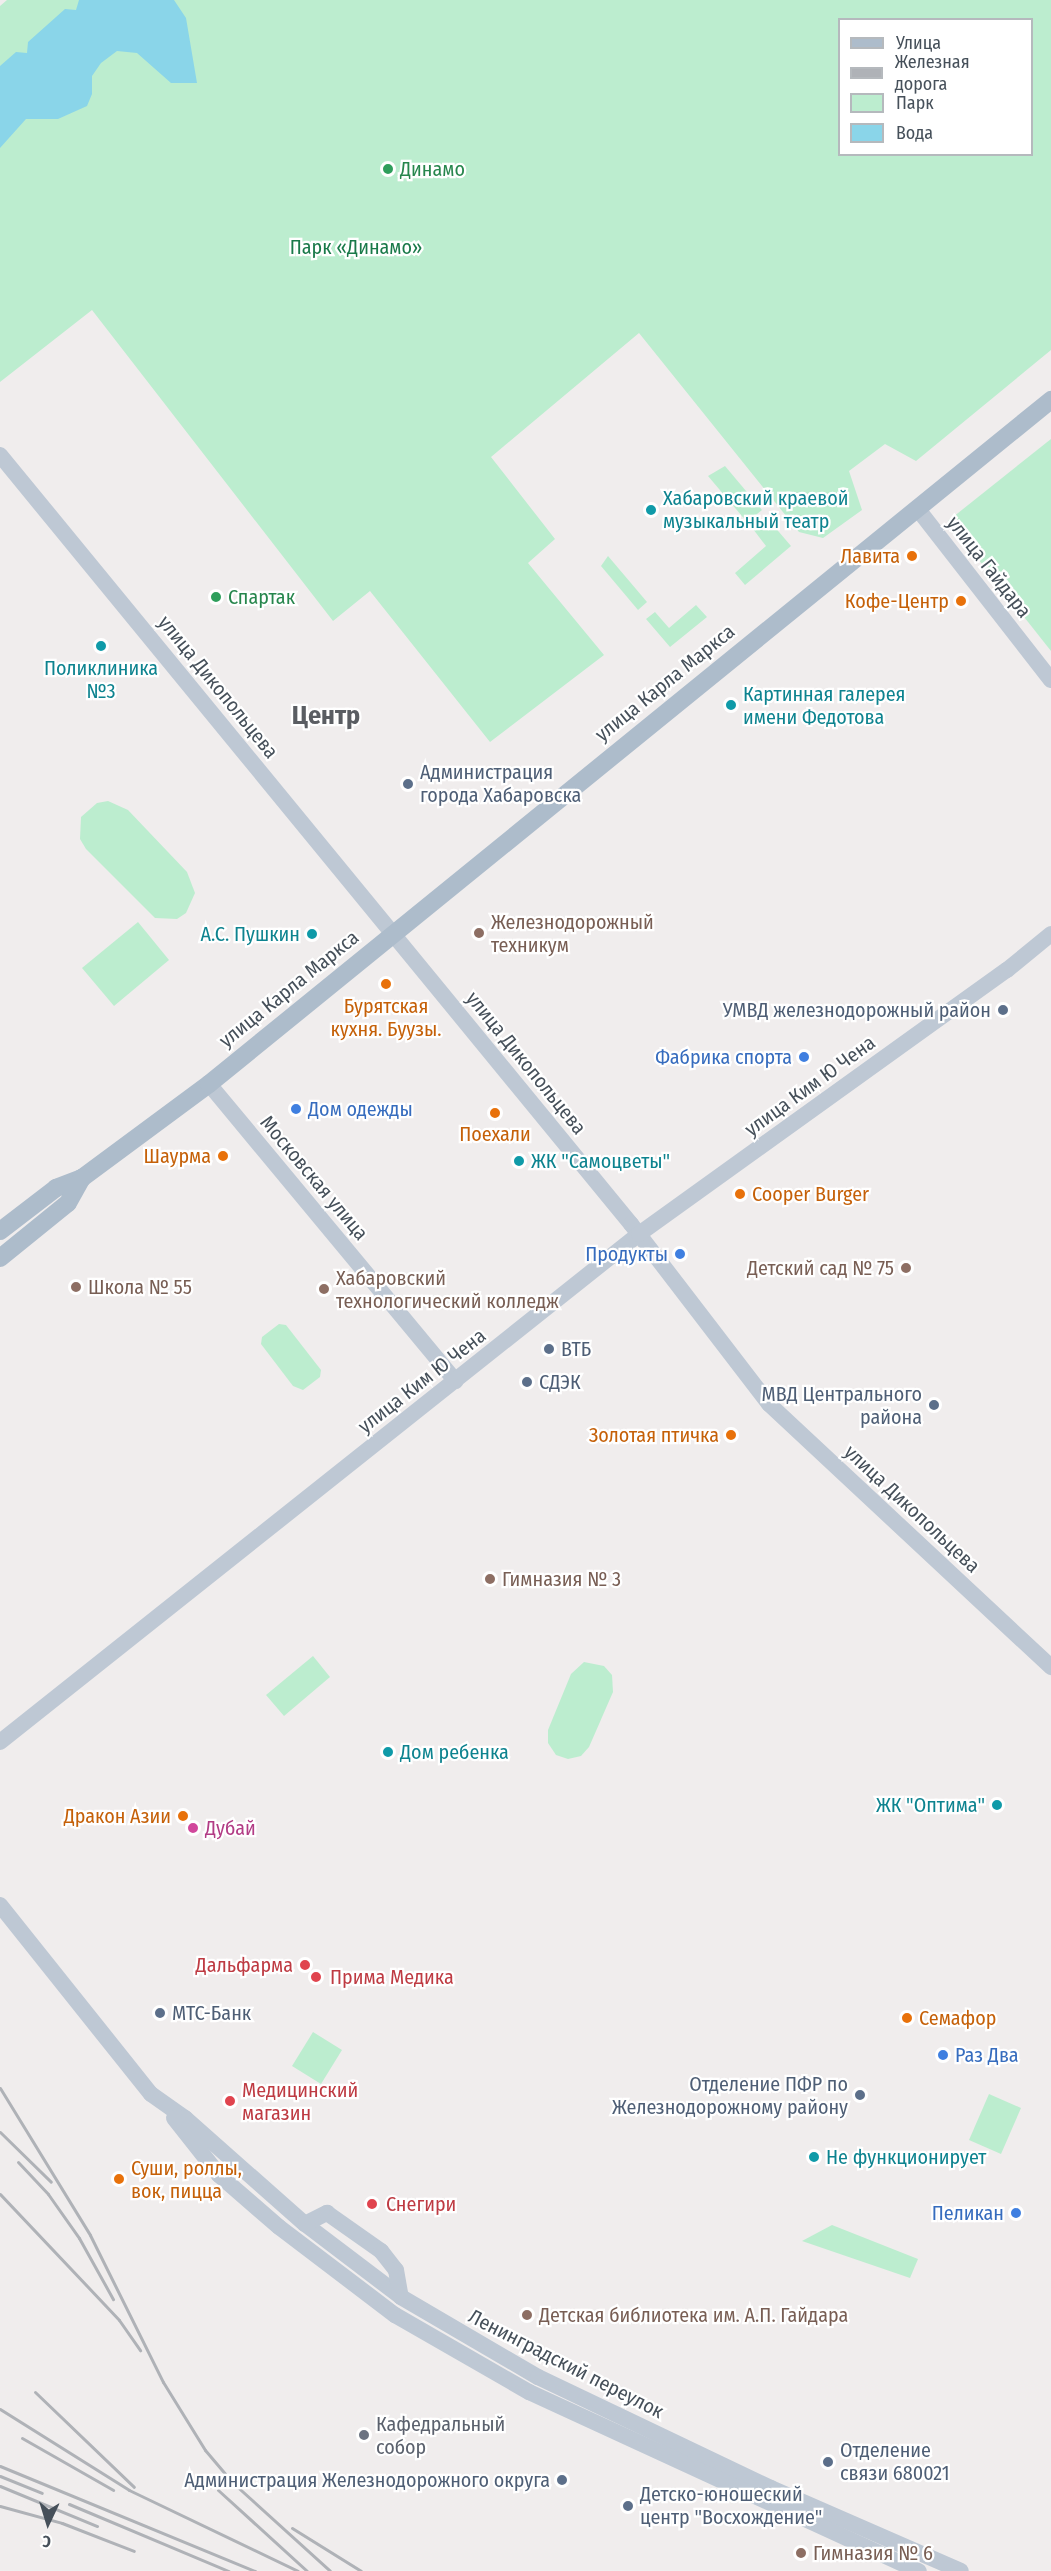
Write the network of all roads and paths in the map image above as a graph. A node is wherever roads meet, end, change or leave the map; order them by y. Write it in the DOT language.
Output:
graph roads {
  1 [pos="1051,400"];
  2 [pos="0,455"];
  3 [pos="917,508"];
  4 [pos="1051,680"];
  5 [pos="393,932"];
  6 [pos="1051,934"];
  7 [pos="209,1084"];
  8 [pos="82,1178"];
  9 [pos="0,1231"];
  10 [pos="639,1234"];
  11 [pos="0,1258"];
  12 [pos="456,1381"];
  13 [pos="1051,1667"];
  14 [pos="0,1742"];
  15 [pos="0,1905"];
  16 [pos="165,2105"];
  17 [pos="305,2224"];
  18 [pos="401,2297"];
  19 [pos="919,2571"];
  20 [pos="961,2571"];
  1 -- 3 [label="main road, улица Карла Маркса"];
  2 -- 5 [label="main road, улица Дикопольцева"];
  3 -- 4 [label="main road, улица Гайдара"];
  3 -- 5 [label="main road, улица Карла Маркса"];
  5 -- 7 [label="main road, улица Карла Маркса"];
  5 -- 10 [label="main road, улица Дикопольцева"];
  6 -- 10 [label="main road, улица Ким Ю Чена"];
  7 -- 8 [label="main road, улица Карла Маркса"];
  7 -- 12 [label="main road, Московская улица"];
  8 -- 9 [label="main road, улица Карла Маркса"];
  8 -- 11 [label="main road, улица Карла Маркса"];
  10 -- 12 [label="main road, улица Ким Ю Чена"];
  10 -- 13 [label="main road, улица Дикопольцева"];
  12 -- 14 [label="main road, улица Ким Ю Чена"];
  15 -- 16 [label="main road, Ленинградский переулок"];
  16 -- 17 [label="main road, Ленинградский переулок"];
  16 -- 19 [label="main road, Ленинградский переулок"];
  17 -- 18 [label="main road, Ленинградский переулок"];
  17 -- 18 [label="main road"];
  18 -- 20 [label="main road, Ленинградский переулок"];
}
